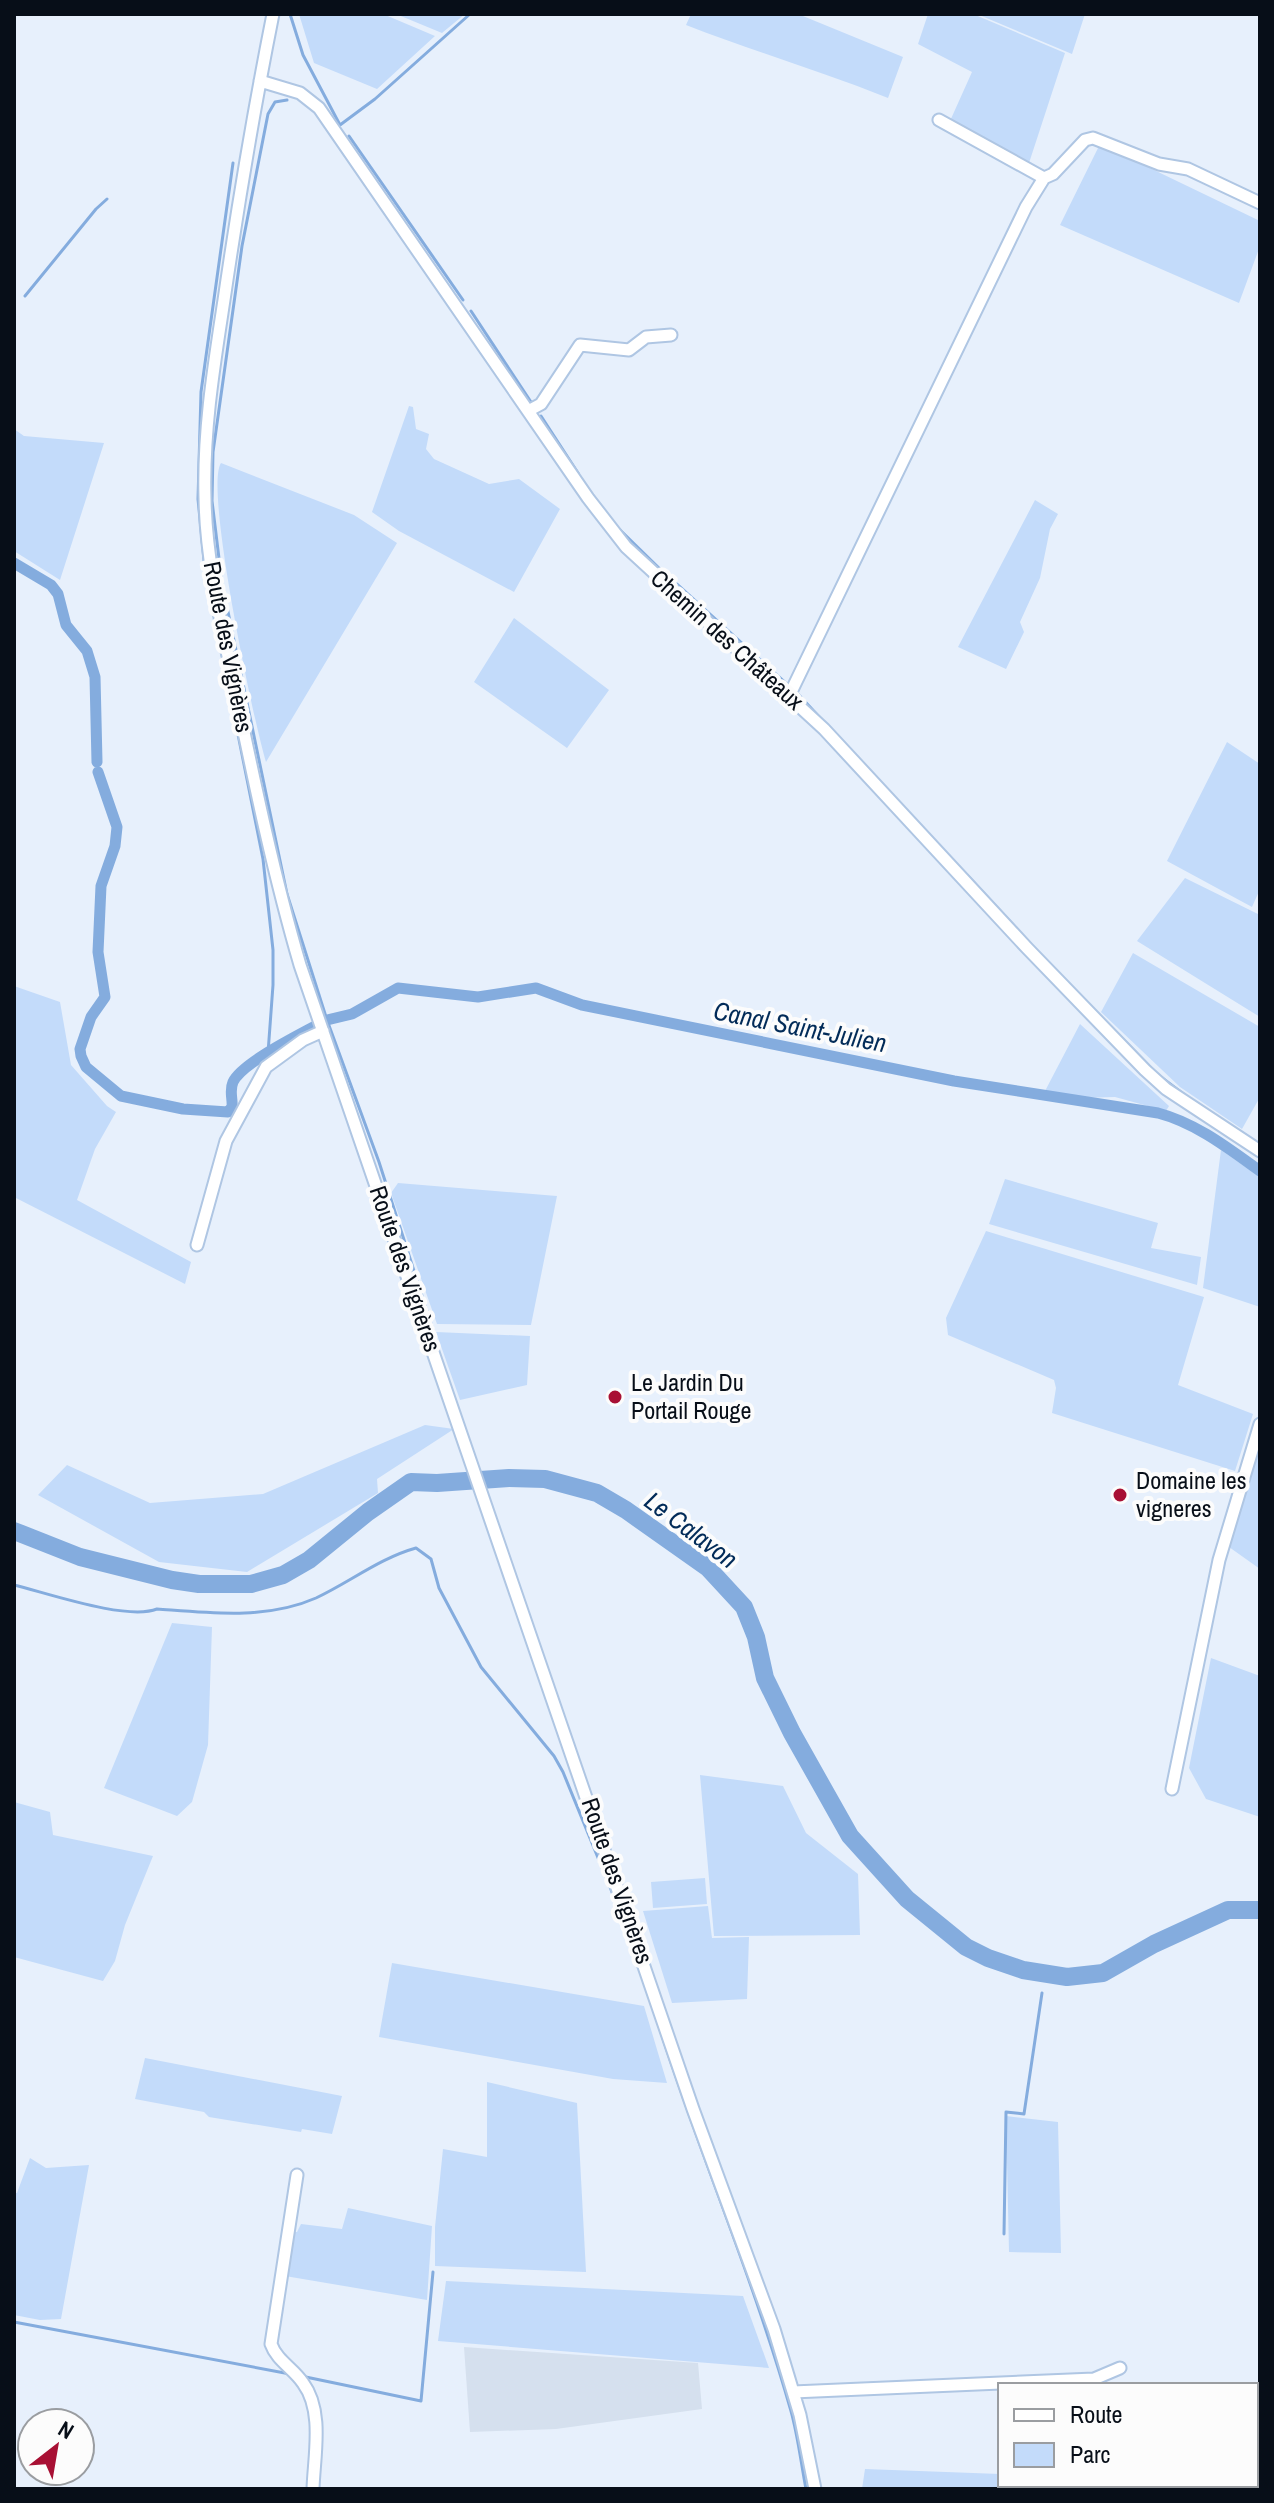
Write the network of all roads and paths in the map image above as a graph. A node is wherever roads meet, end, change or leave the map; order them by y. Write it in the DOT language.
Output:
graph roads {
  1 [pos="273,14"];
  2 [pos="260,81"];
  3 [pos="939,120"];
  4 [pos="1044,178"];
  5 [pos="1260,203"];
  6 [pos="671,335"];
  7 [pos="528,411"];
  8 [pos="789,696"];
  9 [pos="321,1025"];
  10 [pos="1260,1151"];
  11 [pos="197,1245"];
  12 [pos="1260,1424"];
  13 [pos="1172,1789"];
  14 [pos="297,2175"];
  15 [pos="1120,2368"];
  16 [pos="998,2383"];
  17 [pos="1001,2383"];
  18 [pos="793,2392"];
  19 [pos="313,2489"];
  20 [pos="815,2489"];
  1 -- 2 [label="street, Route des Vignères"];
  2 -- 7 [label="street, Chemin des Châteaux"];
  2 -- 9 [label="street, Route des Vignères"];
  3 -- 4 [label="street"];
  4 -- 5 [label="street"];
  4 -- 8 [label="street"];
  6 -- 7 [label="street"];
  7 -- 8 [label="street, Chemin des Châteaux"];
  8 -- 10 [label="street, Chemin des Châteaux"];
  9 -- 11 [label="street"];
  9 -- 18 [label="street, Route des Vignères"];
  12 -- 13 [label="street"];
  14 -- 19 [label="street"];
  15 -- 17 [label="street"];
  16 -- 18 [label="street"];
  18 -- 20 [label="street, Route des Vignères"];
}
